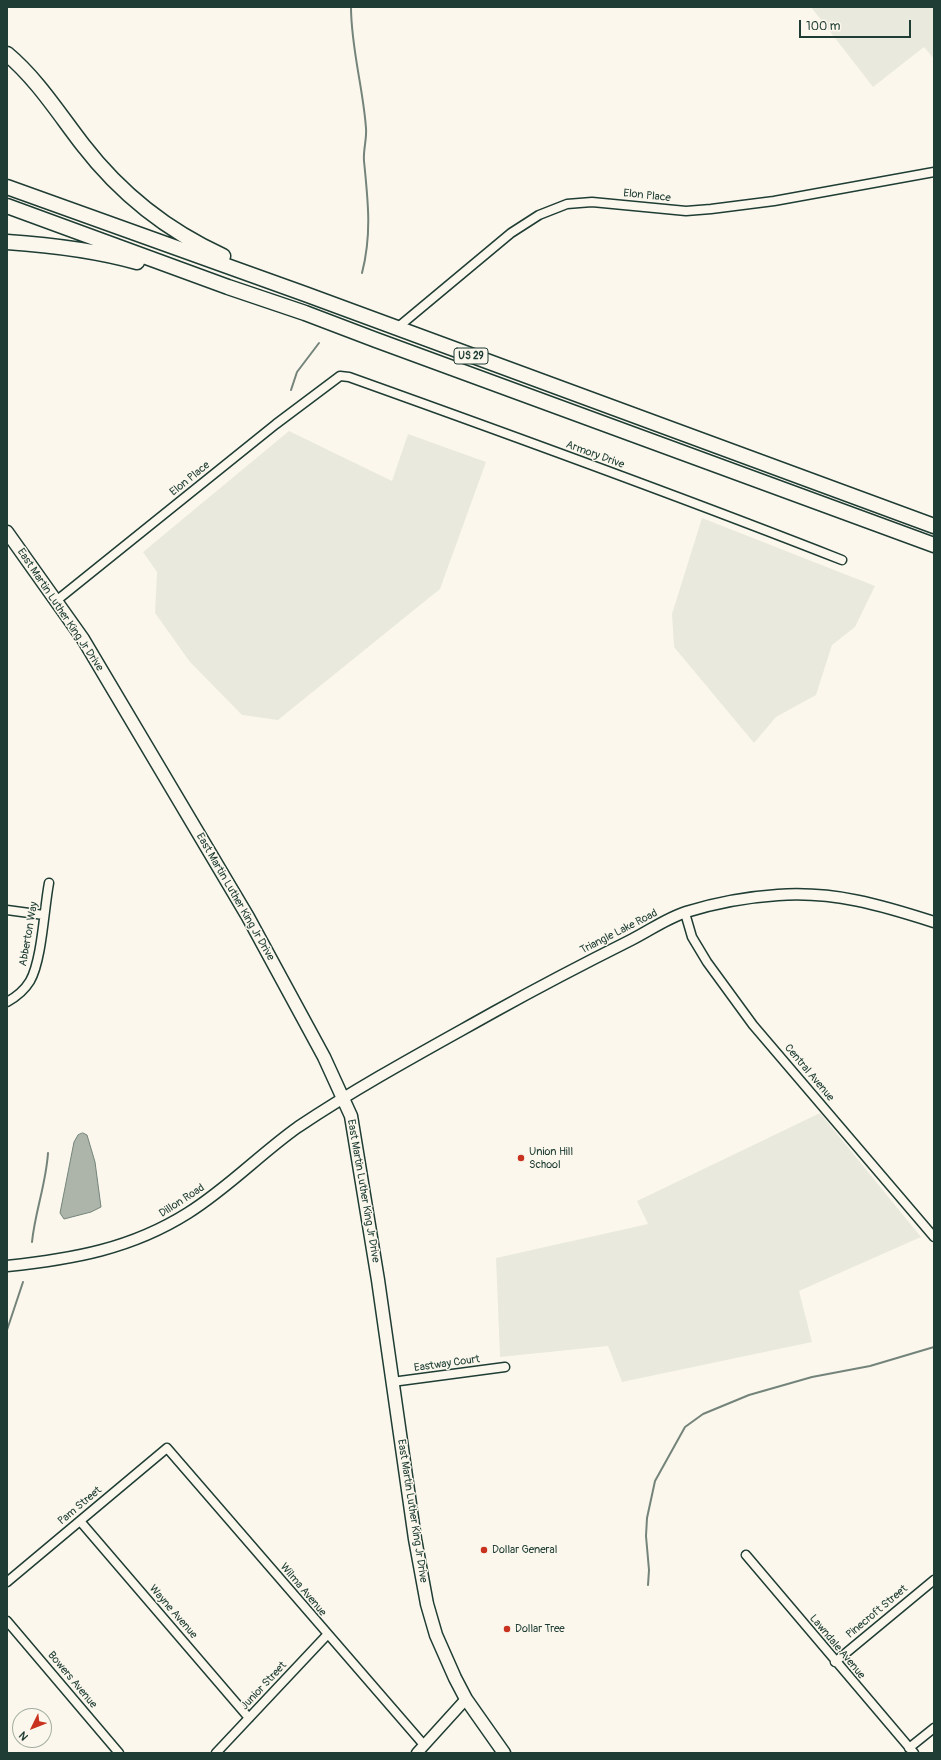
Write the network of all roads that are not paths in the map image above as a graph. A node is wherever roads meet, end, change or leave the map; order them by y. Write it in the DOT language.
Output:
graph roads {
  1 [pos="7,54"];
  2 [pos="934,172"];
  3 [pos="7,187"];
  4 [pos="7,206"];
  5 [pos="7,242"];
  6 [pos="228,287"];
  7 [pos="305,294"];
  8 [pos="397,328"];
  9 [pos="340,376"];
  10 [pos="934,526"];
  11 [pos="7,532"];
  12 [pos="934,544"];
  13 [pos="842,560"];
  14 [pos="56,601"];
  15 [pos="49,883"];
  16 [pos="7,910"];
  17 [pos="685,913"];
  18 [pos="44,915"];
  19 [pos="934,922"];
  20 [pos="7,1002"];
  21 [pos="343,1099"];
  22 [pos="934,1237"];
  23 [pos="7,1266"];
  24 [pos="505,1367"];
  25 [pos="392,1382"];
  26 [pos="168,1448"];
  27 [pos="80,1521"];
  28 [pos="746,1555"];
  29 [pos="934,1580"];
  30 [pos="7,1582"];
  31 [pos="7,1621"];
  32 [pos="327,1635"];
  33 [pos="835,1662"];
  34 [pos="466,1699"];
  35 [pos="249,1718"];
  36 [pos="934,1728"];
  37 [pos="420,1749"];
  38 [pos="911,1751"];
  39 [pos="119,1753"];
  40 [pos="216,1753"];
  41 [pos="504,1753"];
  1 -- 7 [label="highway"];
  2 -- 8 [label="street, Elon Place"];
  3 -- 7 [label="highway, US 29"];
  4 -- 6 [label="highway, US 29"];
  5 -- 6 [label="highway"];
  6 -- 12 [label="highway, US 29"];
  7 -- 8 [label="highway, US 29"];
  8 -- 10 [label="highway, US 29"];
  9 -- 13 [label="street, Armory Drive"];
  9 -- 14 [label="street, Elon Place"];
  11 -- 14 [label="main road, East Martin Luther King Jr Drive"];
  14 -- 21 [label="main road, East Martin Luther King Jr Drive"];
  15 -- 18 [label="street, Abberton Way"];
  16 -- 18 [label="street"];
  17 -- 19 [label="street, Triangle Lake Road"];
  17 -- 21 [label="street, Triangle Lake Road"];
  17 -- 22 [label="street, Central Avenue"];
  18 -- 20 [label="street, Abberton Way"];
  21 -- 23 [label="street, Dillon Road"];
  21 -- 25 [label="main road, East Martin Luther King Jr Drive"];
  24 -- 25 [label="street, Eastway Court"];
  25 -- 34 [label="main road, East Martin Luther King Jr Drive"];
  26 -- 27 [label="street, Pam Street"];
  26 -- 32 [label="street, Wilma Avenue"];
  27 -- 30 [label="street, Pam Street"];
  27 -- 35 [label="street, Wayne Avenue"];
  28 -- 33 [label="street, Lawndale Avenue"];
  29 -- 33 [label="street, Pinecroft Street"];
  31 -- 39 [label="street, Bowers Avenue"];
  32 -- 35 [label="street, Junior Street"];
  32 -- 37 [label="street, Wilma Avenue"];
  33 -- 38 [label="street, Lawndale Avenue"];
  34 -- 37 [label="street"];
  34 -- 41 [label="main road, East Martin Luther King Jr Drive"];
  35 -- 40 [label="street, Junior Street"];
  36 -- 38 [label="street"];
}
